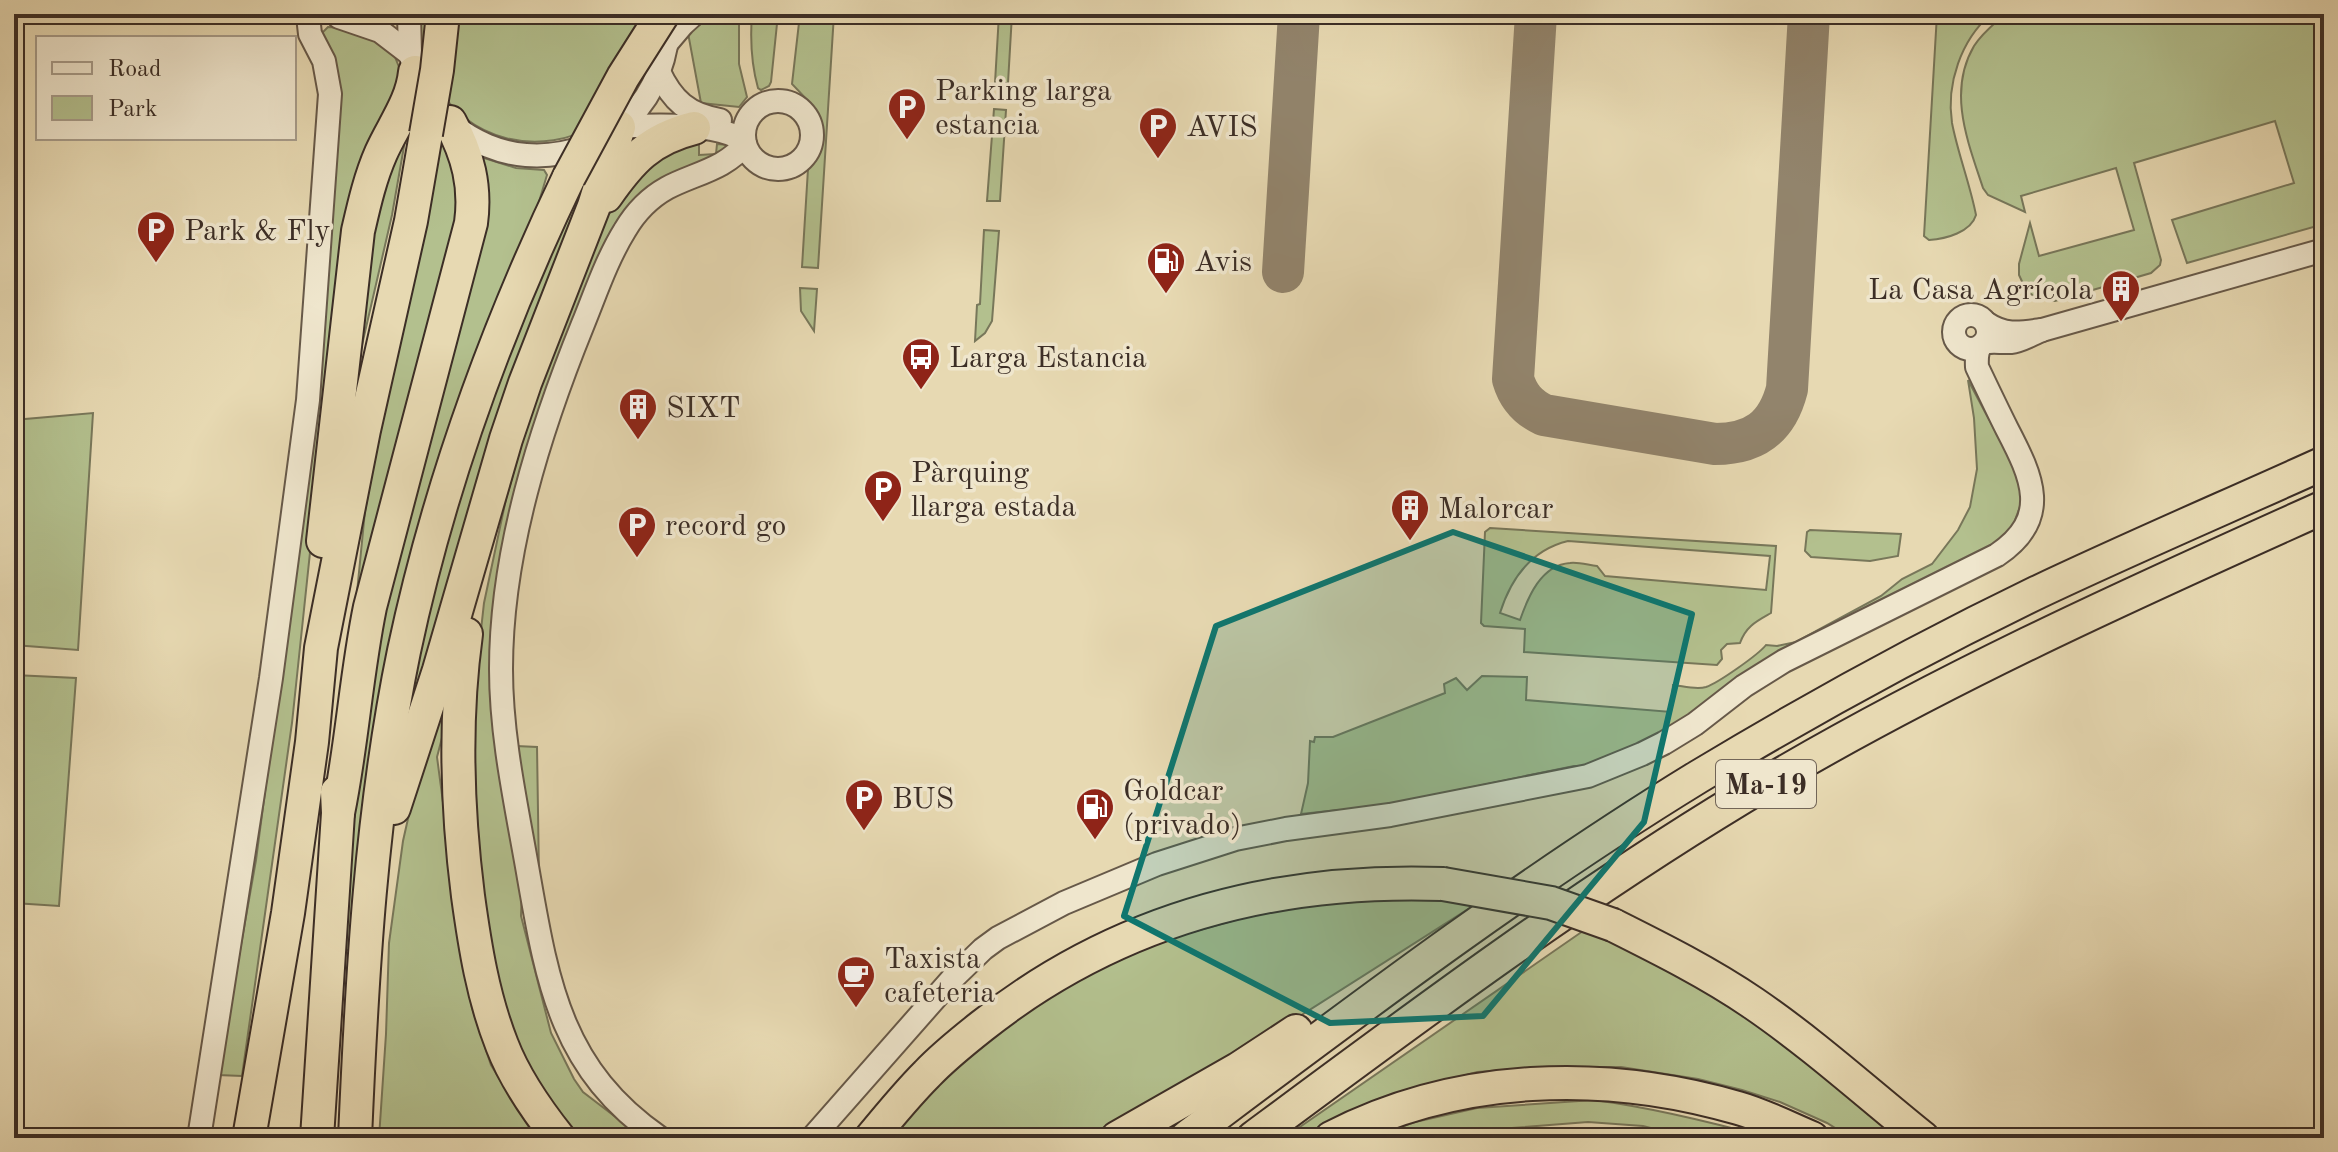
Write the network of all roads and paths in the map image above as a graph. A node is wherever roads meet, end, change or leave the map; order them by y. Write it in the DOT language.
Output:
graph roads {
  1 [pos="367,14"];
  2 [pos="409,14"];
  3 [pos="443,14"];
  4 [pos="694,14"];
  5 [pos="301,15"];
  6 [pos="339,17"];
  7 [pos="666,24"];
  8 [pos="412,63"];
  9 [pos="659,72"];
  10 [pos="751,114"];
  11 [pos="619,127"];
  12 [pos="438,128"];
  13 [pos="694,128"];
  14 [pos="744,142"];
  15 [pos="725,162"];
  16 [pos="761,165"];
  17 [pos="587,225"];
  18 [pos="2324,250"];
  19 [pos="364,430"];
  20 [pos="2324,463"];
  21 [pos="2324,507"];
  22 [pos="480,524"];
  23 [pos="321,648"];
  24 [pos="338,813"];
  25 [pos="371,875"];
  26 [pos="1438,951"];
  27 [pos="199,1138"];
  28 [pos="249,1138"];
  29 [pos="317,1138"];
  30 [pos="355,1138"];
  31 [pos="559,1138"];
  32 [pos="660,1138"];
  33 [pos="812,1138"];
  34 [pos="871,1138"];
  35 [pos="1117,1138"];
  36 [pos="1186,1138"];
  37 [pos="1253,1138"];
  38 [pos="1331,1138"];
  39 [pos="1812,1138"];
  40 [pos="1923,1138"];
  1 -- 6 [label="street"];
  2 -- 8 [label="street"];
  3 -- 12 [label="highway, bridge"];
  4 -- 7 [label="street"];
  5 -- 6 [label="street"];
  5 -- 27 [label="street"];
  6 -- 8 [label="street"];
  7 -- 9 [label="street"];
  7 -- 25 [label="highway, bridge"];
  8 -- 12 [label="street"];
  8 -- 23 [label="highway"];
  9 -- 10 [label="street"];
  9 -- 11 [label="street"];
  10 -- 14 [label="street"];
  10 -- 16 [label="street"];
  11 -- 12 [label="street"];
  11 -- 13 [label="street"];
  11 -- 17 [label="highway"];
  12 -- 19 [label="highway"];
  12 -- 24 [label="highway"];
  13 -- 14 [label="street"];
  13 -- 17 [label="highway"];
  14 -- 15 [label="street"];
  14 -- 16 [label="street"];
  15 -- 16 [label="street"];
  15 -- 32 [label="street"];
  17 -- 22 [label="highway"];
  18 -- 33 [label="street"];
  19 -- 23 [label="highway"];
  19 -- 24 [label="highway"];
  20 -- 26 [label="highway, Ma-19"];
  21 -- 37 [label="highway, Ma-19"];
  22 -- 25 [label="highway"];
  22 -- 31 [label="highway"];
  23 -- 28 [label="highway"];
  24 -- 29 [label="highway"];
  25 -- 30 [label="highway"];
  26 -- 35 [label="highway"];
  26 -- 36 [label="highway, Ma-19"];
  34 -- 40 [label="highway, bridge"];
  38 -- 39 [label="highway"];
}
